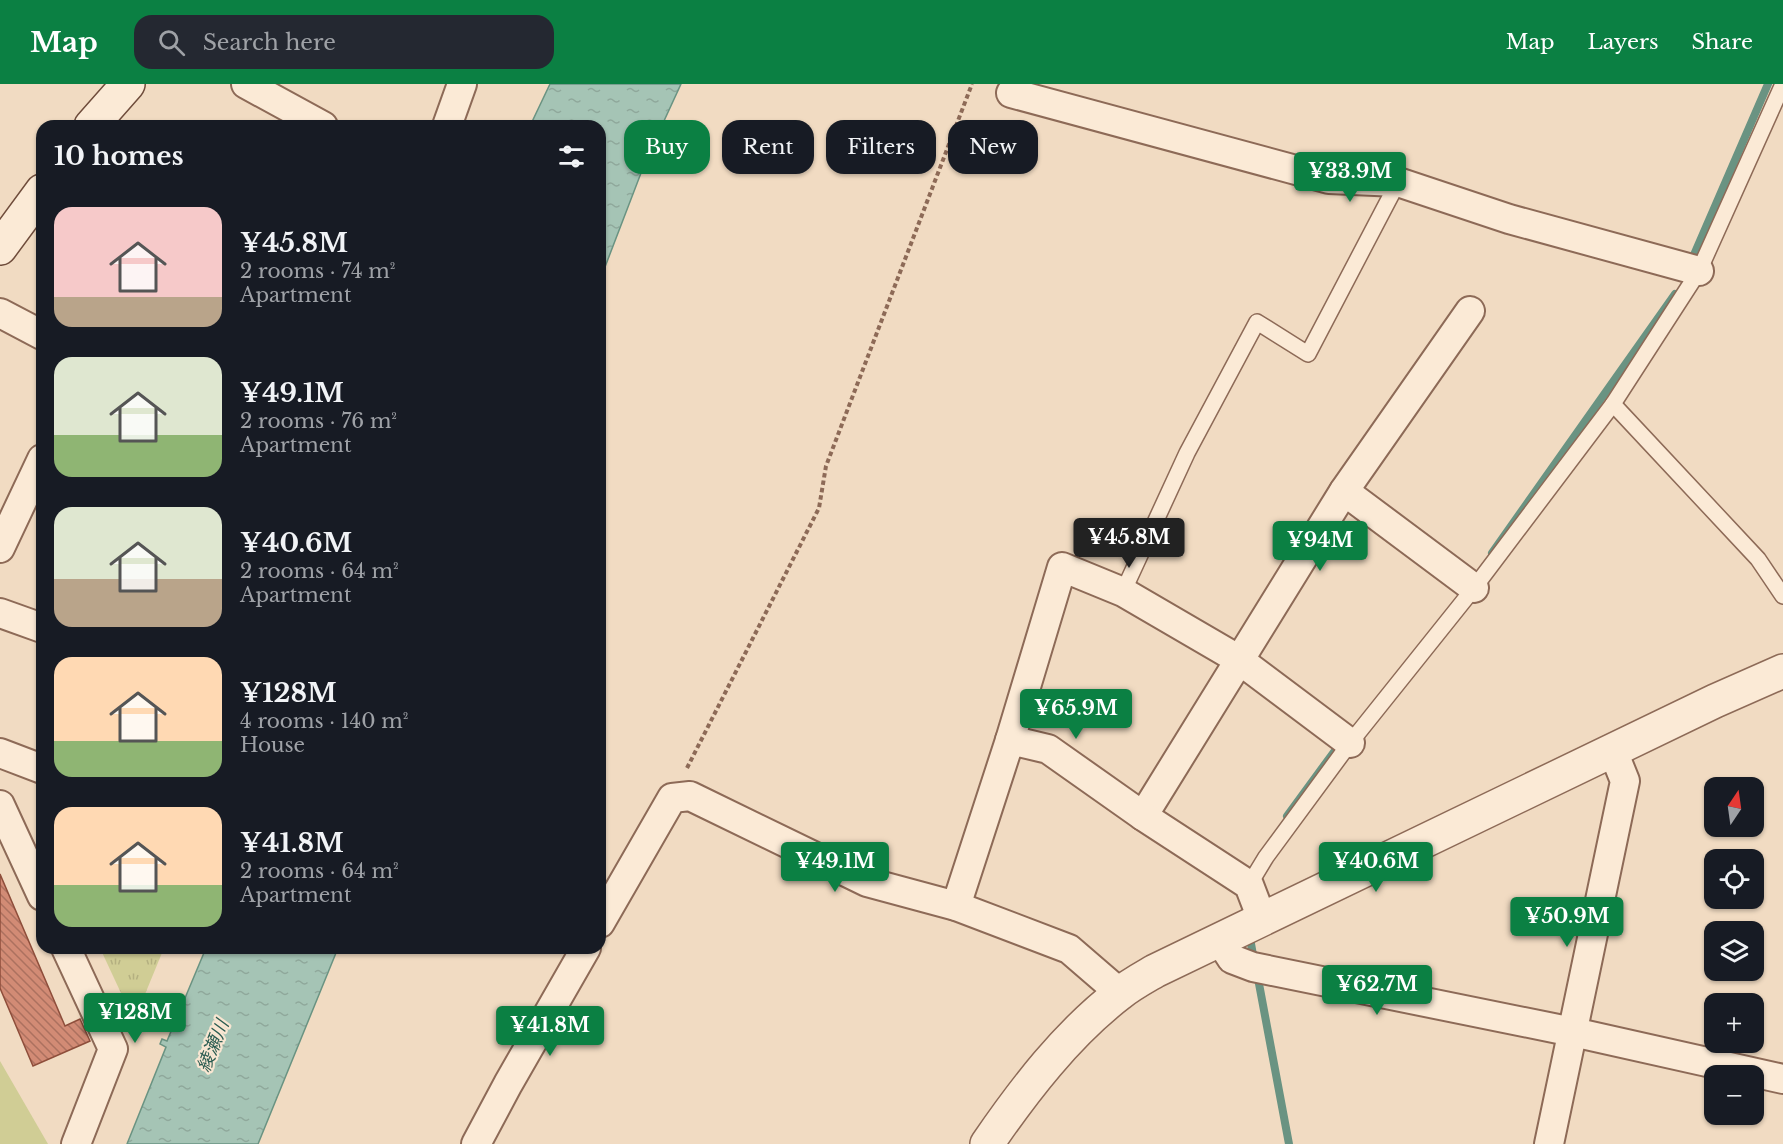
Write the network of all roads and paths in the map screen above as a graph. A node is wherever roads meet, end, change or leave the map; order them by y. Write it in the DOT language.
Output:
graph roads {
  1 [pos="128,84"];
  2 [pos="246,84"];
  3 [pos="462,84"];
  4 [pos="972,84"];
  5 [pos="1783,84"];
  6 [pos="1011,93"];
  7 [pos="279,116"];
  8 [pos="97,120"];
  9 [pos="297,120"];
  10 [pos="449,120"];
  11 [pos="1398,182"];
  12 [pos="36,198"];
  13 [pos="0,248"];
  14 [pos="1699,271"];
  15 [pos="1470,311"];
  16 [pos="0,313"];
  17 [pos="36,332"];
  18 [pos="1613,404"];
  19 [pos="36,474"];
  20 [pos="1344,491"];
  21 [pos="2,539"];
  22 [pos="1474,588"];
  23 [pos="1123,592"];
  24 [pos="1783,596"];
  25 [pos="0,613"];
  26 [pos="36,626"];
  27 [pos="1238,659"];
  28 [pos="1783,671"];
  29 [pos="1010,740"];
  30 [pos="1350,743"];
  31 [pos="1614,751"];
  32 [pos="0,753"];
  33 [pos="36,767"];
  34 [pos="672,798"];
  35 [pos="0,805"];
  36 [pos="1143,816"];
  37 [pos="36,883"];
  38 [pos="1249,885"];
  39 [pos="956,906"];
  40 [pos="606,913"];
  41 [pos="1262,919"];
  42 [pos="1219,939"];
  43 [pos="69,954"];
  44 [pos="583,954"];
  45 [pos="1120,993"];
  46 [pos="1573,1032"];
  47 [pos="1783,1079"];
  48 [pos="76,1144"];
  49 [pos="476,1144"];
  50 [pos="987,1144"];
  51 [pos="1549,1144"];
  1 -- 8 [label="street"];
  2 -- 7 [label="street"];
  3 -- 10 [label="street"];
  4 -- 34 [label="path"];
  5 -- 14 [label="lane"];
  6 -- 11 [label="street"];
  7 -- 9 [label="street"];
  11 -- 14 [label="street"];
  11 -- 23 [label="lane"];
  12 -- 13 [label="street"];
  14 -- 18 [label="lane"];
  15 -- 20 [label="street"];
  16 -- 17 [label="street"];
  18 -- 22 [label="lane"];
  18 -- 24 [label="lane"];
  19 -- 21 [label="street"];
  20 -- 22 [label="street"];
  20 -- 27 [label="street"];
  22 -- 30 [label="lane"];
  23 -- 27 [label="street"];
  23 -- 29 [label="street"];
  25 -- 26 [label="street"];
  27 -- 30 [label="street"];
  27 -- 36 [label="street"];
  28 -- 31 [label="street"];
  29 -- 36 [label="street"];
  29 -- 39 [label="street"];
  30 -- 38 [label="lane"];
  31 -- 41 [label="street"];
  31 -- 46 [label="street"];
  32 -- 33 [label="street"];
  34 -- 39 [label="street"];
  34 -- 40 [label="street"];
  35 -- 37 [label="street"];
  36 -- 38 [label="street"];
  38 -- 41 [label="street"];
  39 -- 45 [label="street"];
  41 -- 42 [label="street"];
  42 -- 45 [label="street"];
  42 -- 46 [label="street"];
  43 -- 48 [label="street"];
  44 -- 49 [label="street"];
  45 -- 50 [label="street"];
  46 -- 47 [label="street"];
  46 -- 51 [label="street"];
}
